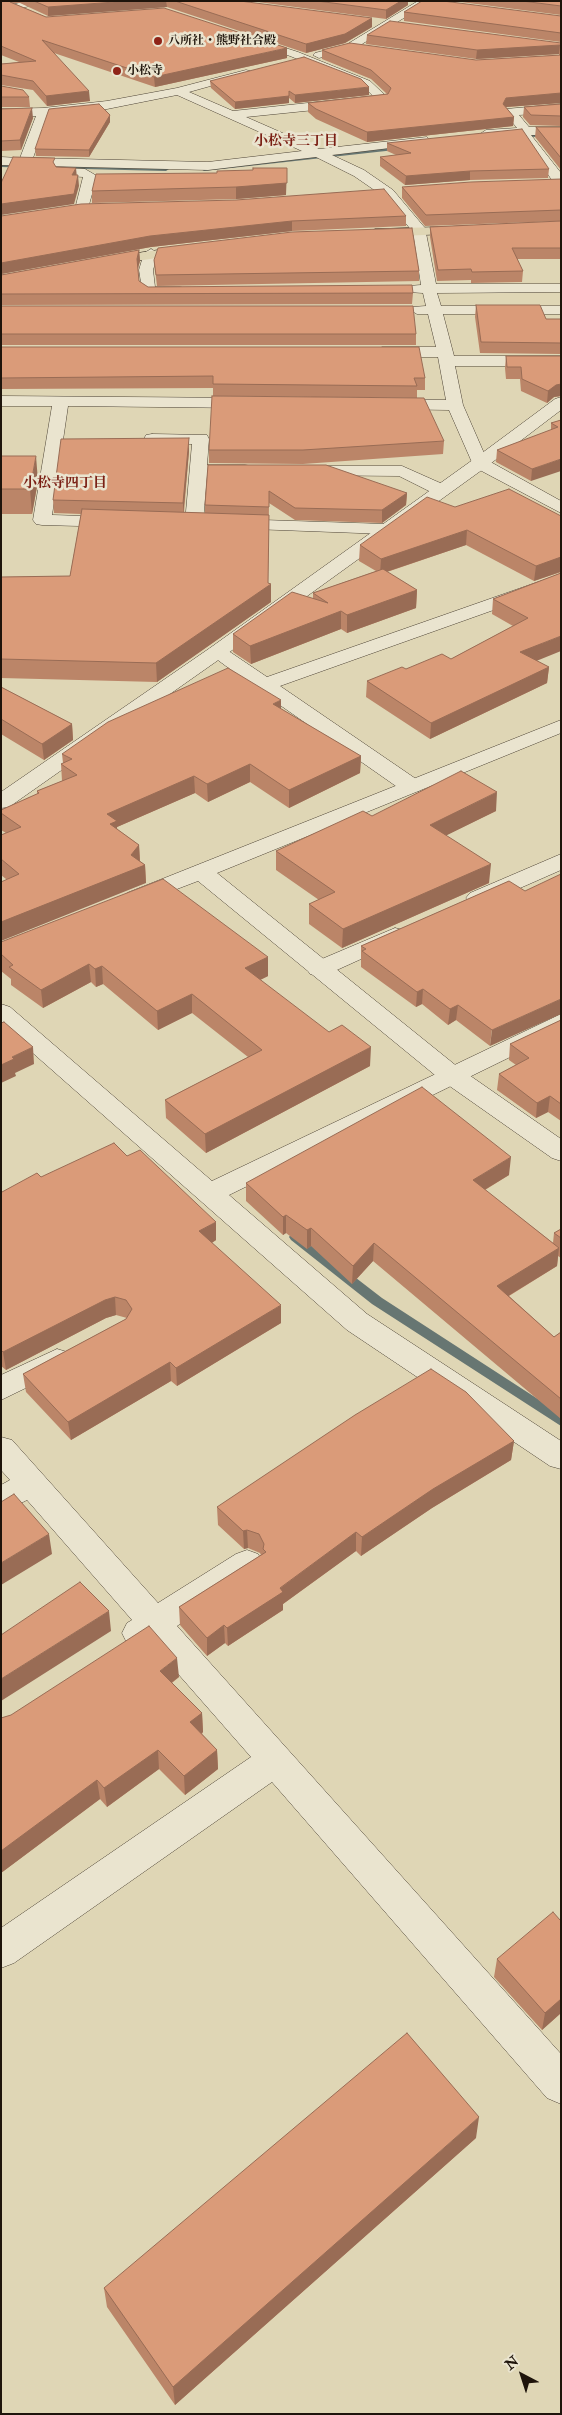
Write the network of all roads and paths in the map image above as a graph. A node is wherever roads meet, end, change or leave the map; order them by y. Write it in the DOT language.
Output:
graph roads {
  1 [pos="45,1"];
  2 [pos="408,1"];
  3 [pos="427,3"];
  4 [pos="15,7"];
  5 [pos="1,10"];
  6 [pos="31,14"];
  7 [pos="366,22"];
  8 [pos="385,24"];
  9 [pos="405,27"];
  10 [pos="239,36"];
  11 [pos="350,47"];
  12 [pos="369,50"];
  13 [pos="304,58"];
  14 [pos="284,64"];
  15 [pos="255,71"];
  16 [pos="178,91"];
  17 [pos="34,100"];
  18 [pos="561,108"];
  19 [pos="43,112"];
  20 [pos="1,113"];
  21 [pos="229,115"];
  22 [pos="561,131"];
  23 [pos="528,134"];
  24 [pos="478,135"];
  25 [pos="438,139"];
  26 [pos="320,154"];
  27 [pos="1,161"];
  28 [pos="25,161"];
  29 [pos="1,171"];
  30 [pos="561,183"];
  31 [pos="542,184"];
  32 [pos="406,191"];
  33 [pos="388,193"];
  34 [pos="369,194"];
  35 [pos="64,212"];
  36 [pos="485,229"];
  37 [pos="420,231"];
  38 [pos="361,234"];
  39 [pos="208,247"];
  40 [pos="151,253"];
  41 [pos="86,265"];
  42 [pos="561,288"];
  43 [pos="400,289"];
  44 [pos="429,289"];
  45 [pos="196,291"];
  46 [pos="406,310"];
  47 [pos="435,310"];
  48 [pos="561,310"];
  49 [pos="366,352"];
  50 [pos="446,356"];
  51 [pos="561,361"];
  52 [pos="1,401"];
  53 [pos="61,401"];
  54 [pos="561,402"];
  55 [pos="268,403"];
  56 [pos="376,404"];
  57 [pos="454,405"];
  58 [pos="132,439"];
  59 [pos="53,440"];
  60 [pos="73,440"];
  61 [pos="480,463"];
  62 [pos="199,470"];
  63 [pos="257,470"];
  64 [pos="286,470"];
  65 [pos="441,490"];
  66 [pos="561,508"];
  67 [pos="137,522"];
  68 [pos="175,523"];
  69 [pos="194,523"];
  70 [pos="386,530"];
  71 [pos="561,580"];
  72 [pos="217,652"];
  73 [pos="264,684"];
  74 [pos="561,726"];
  75 [pos="411,786"];
  76 [pos="1,802"];
  77 [pos="561,861"];
  78 [pos="200,872"];
  79 [pos="119,904"];
  80 [pos="454,908"];
  81 [pos="418,924"];
  82 [pos="319,969"];
  83 [pos="1,1012"];
  84 [pos="561,1022"];
  85 [pos="450,1074"];
  86 [pos="561,1152"];
  87 [pos="209,1194"];
  88 [pos="84,1346"];
  89 [pos="1,1389"];
  90 [pos="1,1449"];
  91 [pos="561,1457"];
  92 [pos="31,1483"];
  93 [pos="1,1500"];
  94 [pos="247,1563"];
  95 [pos="154,1623"];
  96 [pos="114,1649"];
  97 [pos="275,1760"];
  98 [pos="1,1950"];
  99 [pos="561,2084"];
  1 -- 4 [label="street"];
  2 -- 3 [label="street"];
  3 -- 8 [label="street"];
  4 -- 5 [label="street"];
  4 -- 6 [label="street"];
  7 -- 8 [label="street"];
  8 -- 9 [label="street"];
  8 -- 11 [label="street"];
  10 -- 13 [label="street"];
  11 -- 12 [label="street"];
  11 -- 13 [label="street"];
  13 -- 14 [label="street"];
  13 -- 21 [label="street"];
  15 -- 16 [label="street"];
  16 -- 19 [label="street"];
  16 -- 21 [label="street"];
  17 -- 19 [label="street"];
  18 -- 23 [label="street"];
  19 -- 20 [label="street"];
  19 -- 28 [label="street"];
  21 -- 26 [label="street"];
  22 -- 23 [label="street"];
  23 -- 24 [label="street"];
  23 -- 30 [label="street"];
  25 -- 26 [label="street"];
  26 -- 28 [label="street"];
  26 -- 33 [label="street"];
  27 -- 28 [label="street"];
  29 -- 35 [label="street"];
  30 -- 31 [label="street"];
  32 -- 33 [label="street"];
  33 -- 34 [label="street"];
  33 -- 37 [label="street"];
  36 -- 37 [label="main road"];
  37 -- 38 [label="main road"];
  37 -- 44 [label="street"];
  39 -- 40 [label="main road"];
  40 -- 41 [label="main road"];
  40 -- 45 [label="street"];
  42 -- 44 [label="street"];
  43 -- 44 [label="street"];
  44 -- 47 [label="street"];
  46 -- 47 [label="street"];
  47 -- 48 [label="street"];
  47 -- 50 [label="street"];
  49 -- 50 [label="street"];
  50 -- 51 [label="street"];
  50 -- 57 [label="street"];
  52 -- 53 [label="street"];
  53 -- 55 [label="street"];
  53 -- 59 [label="street"];
  54 -- 61 [label="street"];
  56 -- 57 [label="street"];
  57 -- 61 [label="street"];
  58 -- 62 [label="street"];
  59 -- 60 [label="street"];
  59 -- 67 [label="street"];
  61 -- 65 [label="street"];
  61 -- 66 [label="street"];
  62 -- 63 [label="street"];
  62 -- 69 [label="street"];
  64 -- 65 [label="street"];
  65 -- 70 [label="street"];
  68 -- 69 [label="street"];
  69 -- 70 [label="street"];
  70 -- 72 [label="street"];
  71 -- 73 [label="street"];
  72 -- 73 [label="street"];
  72 -- 76 [label="street"];
  73 -- 75 [label="street"];
  74 -- 75 [label="street"];
  75 -- 78 [label="street"];
  77 -- 80 [label="street"];
  78 -- 79 [label="street"];
  78 -- 82 [label="street"];
  81 -- 82 [label="street"];
  82 -- 85 [label="street"];
  83 -- 87 [label="street"];
  84 -- 85 [label="street"];
  85 -- 86 [label="street"];
  85 -- 87 [label="street"];
  87 -- 91 [label="street"];
  88 -- 89 [label="street"];
  90 -- 92 [label="street"];
  92 -- 93 [label="street"];
  92 -- 95 [label="street"];
  94 -- 95 [label="street"];
  95 -- 96 [label="street"];
  95 -- 97 [label="street"];
  97 -- 98 [label="street"];
  97 -- 99 [label="street"];
}
